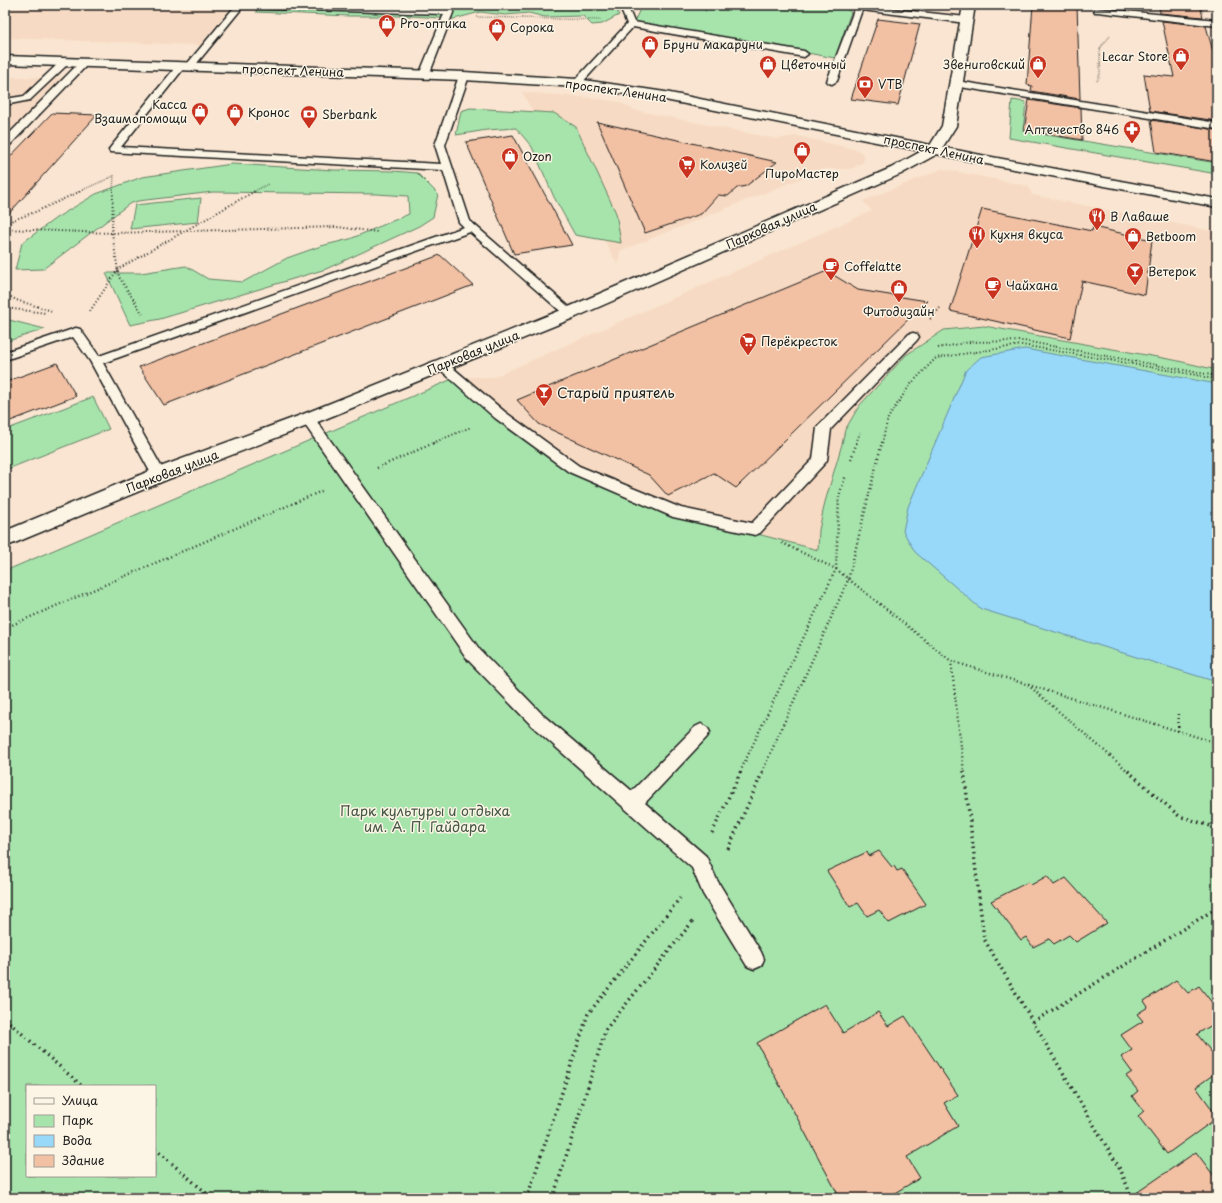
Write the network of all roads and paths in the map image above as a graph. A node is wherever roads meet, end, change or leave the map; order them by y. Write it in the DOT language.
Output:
graph roads {
  1 [pos="240,5"];
  2 [pos="623,5"];
  3 [pos="969,5"];
  4 [pos="855,6"];
  5 [pos="1098,10"];
  6 [pos="449,11"];
  7 [pos="1144,15"];
  8 [pos="966,20"];
  9 [pos="631,22"];
  10 [pos="1217,23"];
  11 [pos="804,54"];
  12 [pos="5,60"];
  13 [pos="65,62"];
  14 [pos="84,63"];
  15 [pos="185,66"];
  16 [pos="424,75"];
  17 [pos="464,76"];
  18 [pos="832,81"];
  19 [pos="577,83"];
  20 [pos="957,84"];
  21 [pos="5,102"];
  22 [pos="1086,106"];
  23 [pos="1217,126"];
  24 [pos="5,144"];
  25 [pos="114,150"];
  26 [pos="934,150"];
  27 [pos="309,160"];
  28 [pos="448,167"];
  29 [pos="114,176"];
  30 [pos="1217,203"];
  31 [pos="5,223"];
  32 [pos="471,228"];
  33 [pos="5,229"];
  34 [pos="184,231"];
  35 [pos="112,233"];
  36 [pos="384,233"];
  37 [pos="118,269"];
  38 [pos="5,293"];
  39 [pos="53,312"];
  40 [pos="570,313"];
  41 [pos="76,332"];
  42 [pos="913,337"];
  43 [pos="160,339"];
  44 [pos="936,349"];
  45 [pos="5,356"];
  46 [pos="96,362"];
  47 [pos="441,365"];
  48 [pos="1217,376"];
  49 [pos="1217,380"];
  50 [pos="500,415"];
  51 [pos="308,419"];
  52 [pos="861,430"];
  53 [pos="851,459"];
  54 [pos="846,474"];
  55 [pos="159,475"];
  56 [pos="350,479"];
  57 [pos="755,529"];
  58 [pos="5,539"];
  59 [pos="836,570"];
  60 [pos="848,580"];
  61 [pos="5,628"];
  62 [pos="951,661"];
  63 [pos="1026,684"];
  64 [pos="1179,713"];
  65 [pos="1178,731"];
  66 [pos="701,732"];
  67 [pos="1217,743"];
  68 [pos="632,804"];
  69 [pos="1217,828"];
  70 [pos="1217,908"];
  71 [pos="754,959"];
  72 [pos="5,1019"];
  73 [pos="1033,1022"];
  74 [pos="81,1085"];
  75 [pos="156,1150"];
  76 [pos="212,1198"];
  77 [pos="1132,1198"];
  1 -- 6 [label="lane"];
  1 -- 15 [label="lane"];
  2 -- 9 [label="lane"];
  3 -- 8 [label="main road"];
  4 -- 8 [label="lane"];
  4 -- 18 [label="lane"];
  5 -- 7 [label="lane"];
  6 -- 9 [label="path"];
  6 -- 16 [label="lane"];
  7 -- 10 [label="lane"];
  7 -- 22 [label="path"];
  8 -- 20 [label="main road"];
  9 -- 11 [label="lane"];
  9 -- 19 [label="lane"];
  12 -- 13 [label="main road, проспект Ленина"];
  13 -- 14 [label="main road, проспект Ленина"];
  13 -- 21 [label="lane"];
  14 -- 15 [label="main road, проспект Ленина"];
  14 -- 24 [label="lane"];
  15 -- 16 [label="main road, проспект Ленина"];
  15 -- 25 [label="lane"];
  16 -- 17 [label="main road, проспект Ленина"];
  17 -- 19 [label="main road, проспект Ленина"];
  17 -- 28 [label="lane"];
  19 -- 26 [label="main road, проспект Ленина"];
  20 -- 22 [label="lane"];
  20 -- 26 [label="main road"];
  22 -- 23 [label="lane"];
  25 -- 27 [label="lane"];
  25 -- 29 [label="path"];
  26 -- 30 [label="main road, проспект Ленина"];
  26 -- 40 [label="main road, Парковая улица"];
  27 -- 28 [label="lane"];
  27 -- 34 [label="path"];
  28 -- 32 [label="lane"];
  29 -- 31 [label="path"];
  29 -- 35 [label="path"];
  32 -- 40 [label="lane"];
  32 -- 43 [label="lane"];
  33 -- 35 [label="path"];
  34 -- 35 [label="path"];
  34 -- 36 [label="path"];
  34 -- 37 [label="path"];
  35 -- 37 [label="path"];
  37 -- 41 [label="path"];
  37 -- 43 [label="path"];
  38 -- 39 [label="path"];
  40 -- 47 [label="main road, Парковая улица"];
  41 -- 45 [label="lane"];
  41 -- 46 [label="lane"];
  42 -- 57 [label="lane"];
  43 -- 46 [label="lane"];
  44 -- 48 [label="path"];
  46 -- 55 [label="lane"];
  47 -- 50 [label="lane"];
  47 -- 51 [label="main road, Парковая улица"];
  49 -- 60 [label="path"];
  50 -- 56 [label="path"];
  50 -- 57 [label="lane"];
  51 -- 55 [label="main road, Парковая улица"];
  51 -- 56 [label="lane"];
  52 -- 53 [label="path"];
  54 -- 59 [label="path"];
  55 -- 58 [label="main road, Парковая улица"];
  56 -- 61 [label="path"];
  56 -- 68 [label="lane"];
  57 -- 59 [label="path"];
  59 -- 60 [label="path"];
  60 -- 62 [label="path"];
  62 -- 63 [label="path"];
  62 -- 73 [label="path"];
  63 -- 65 [label="path"];
  63 -- 69 [label="path"];
  64 -- 65 [label="path"];
  65 -- 67 [label="path"];
  66 -- 68 [label="lane"];
  68 -- 71 [label="lane"];
  70 -- 73 [label="path"];
  72 -- 74 [label="path"];
  73 -- 77 [label="path"];
  75 -- 76 [label="path"];
}
